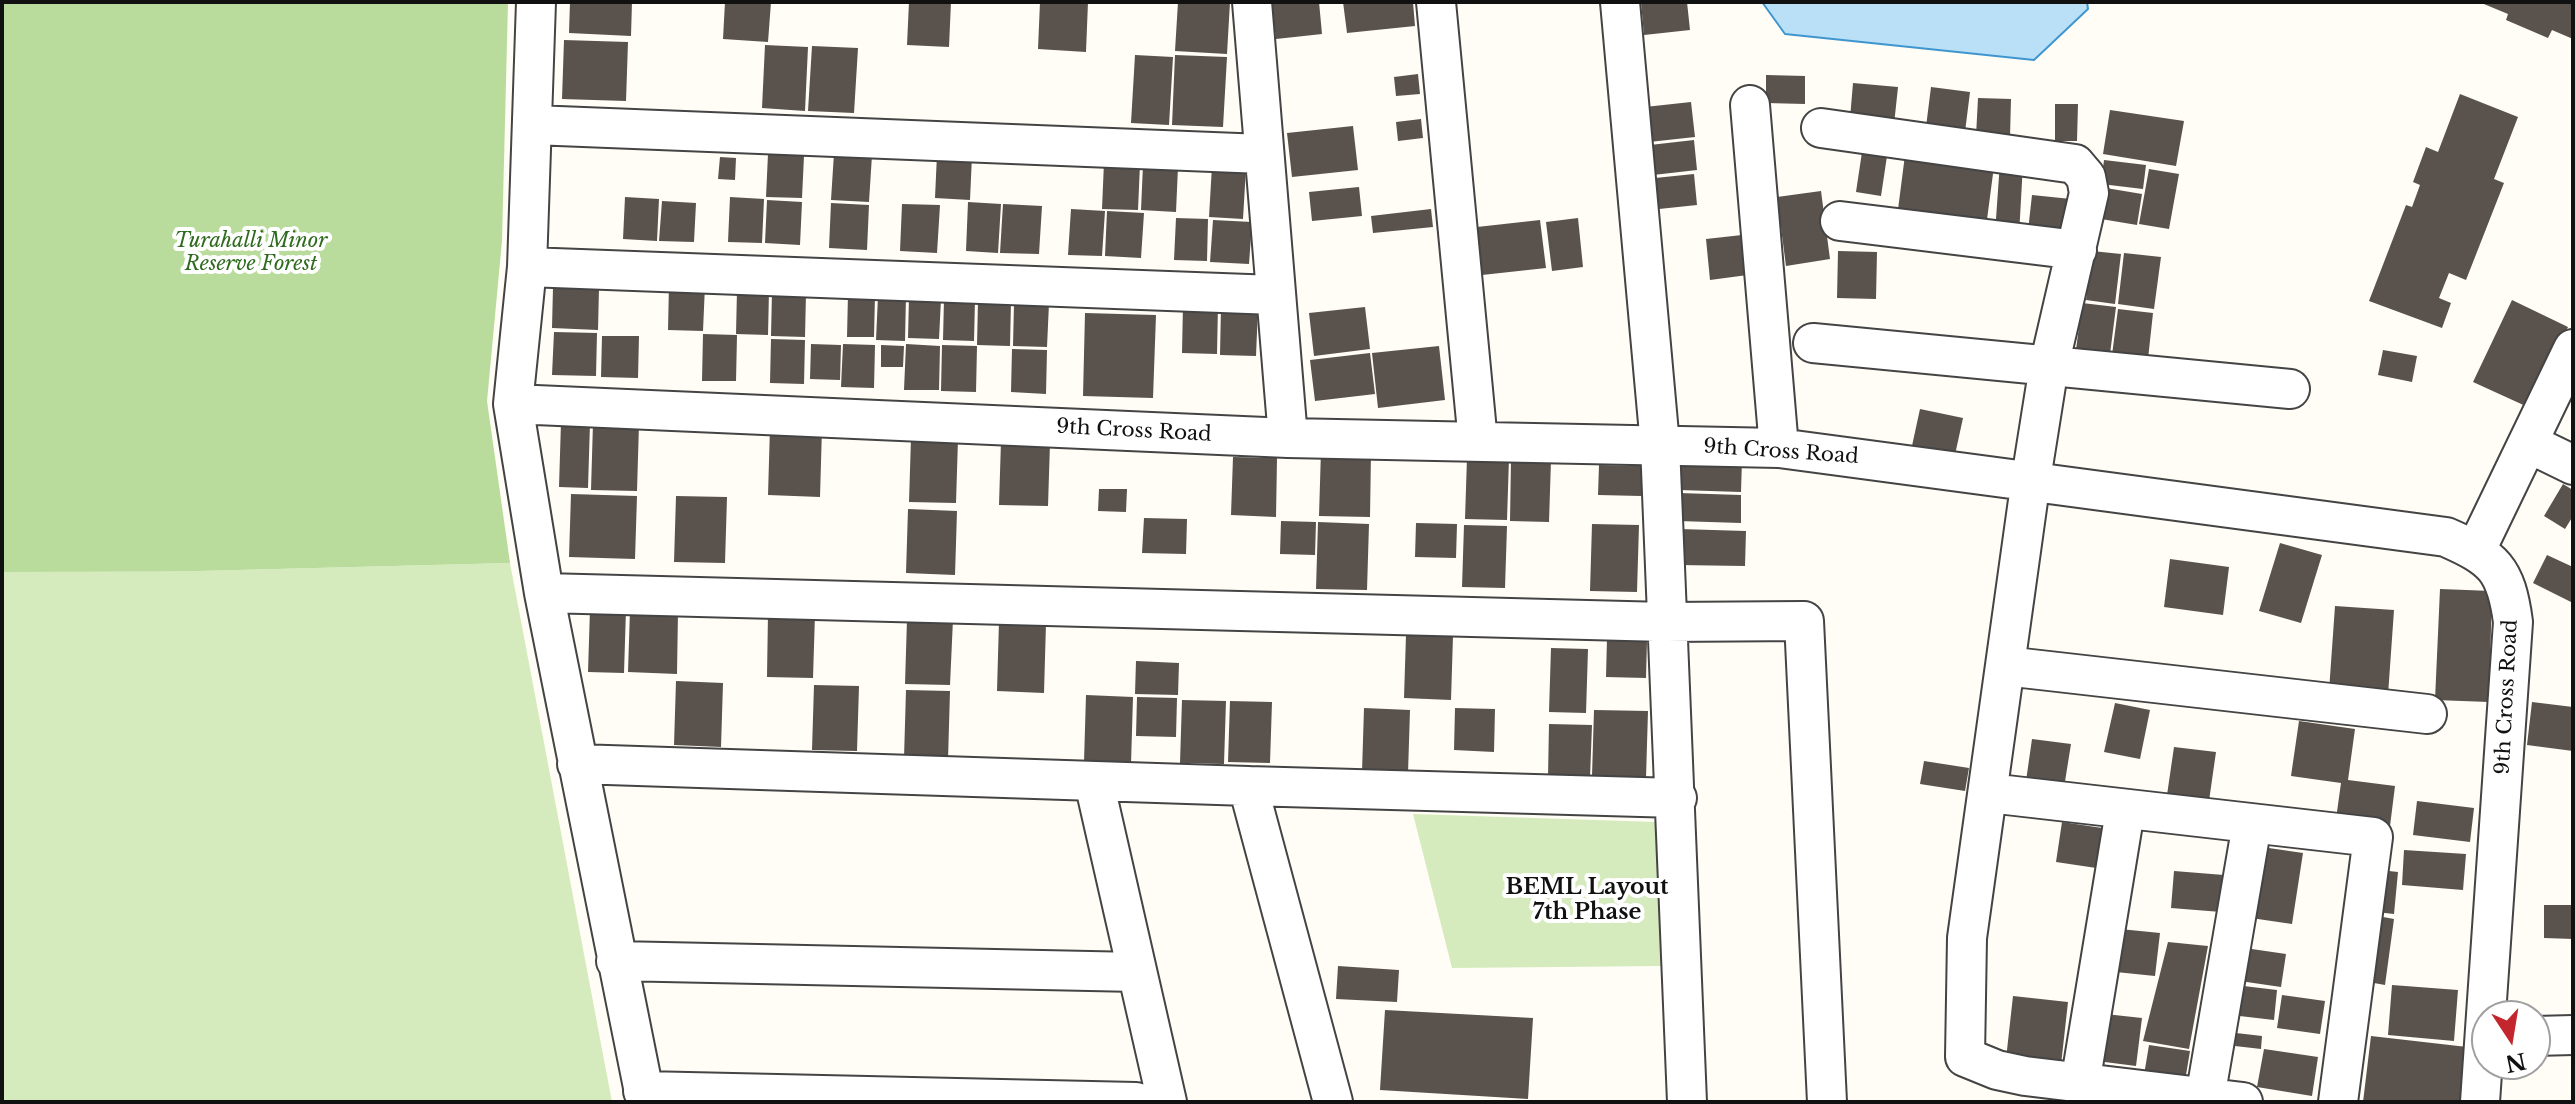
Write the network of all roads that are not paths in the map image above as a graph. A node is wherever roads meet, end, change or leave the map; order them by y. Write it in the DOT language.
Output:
graph roads {
  1 [pos="536,2"];
  2 [pos="1252,2"];
  3 [pos="1436,2"];
  4 [pos="1620,2"];
  5 [pos="1750,105"];
  6 [pos="533,125"];
  7 [pos="1821,128"];
  8 [pos="1263,154"];
  9 [pos="1840,221"];
  10 [pos="2077,250"];
  11 [pos="527,267"];
  12 [pos="1275,295"];
  13 [pos="1813,343"];
  14 [pos="2573,349"];
  15 [pos="2049,366"];
  16 [pos="2290,389"];
  17 [pos="513,404"];
  18 [pos="1288,438"];
  19 [pos="1478,442"];
  20 [pos="2528,443"];
  21 [pos="1660,445"];
  22 [pos="1779,448"];
  23 [pos="2573,465"];
  24 [pos="2031,479"];
  25 [pos="2476,550"];
  26 [pos="544,593"];
  27 [pos="1665,622"];
  28 [pos="2005,666"];
  29 [pos="2427,714"];
  30 [pos="577,764"];
  31 [pos="1094,782"];
  32 [pos="1248,786"];
  33 [pos="1989,793"];
  34 [pos="1677,798"];
  35 [pos="2125,811"];
  36 [pos="2252,824"];
  37 [pos="616,961"];
  38 [pos="1137,972"];
  39 [pos="2488,1000"];
  40 [pos="2573,1035"];
  41 [pos="2551,1036"];
  42 [pos="2482,1080"];
  43 [pos="2080,1084"];
  44 [pos="645,1097"];
  45 [pos="2205,1098"];
  46 [pos="823,1099"];
  47 [pos="1136,1102"];
  48 [pos="1167,1102"];
  49 [pos="1333,1102"];
  50 [pos="1687,1102"];
  51 [pos="1827,1102"];
  52 [pos="2243,1102"];
  53 [pos="2338,1102"];
  54 [pos="2480,1102"];
  1 -- 6 [label="street"];
  2 -- 8 [label="street"];
  3 -- 19 [label="street"];
  4 -- 21 [label="street"];
  5 -- 22 [label="street"];
  6 -- 8 [label="street"];
  6 -- 11 [label="street"];
  7 -- 10 [label="street"];
  8 -- 12 [label="street"];
  9 -- 10 [label="street"];
  10 -- 15 [label="street"];
  11 -- 12 [label="street"];
  11 -- 17 [label="street"];
  12 -- 18 [label="street"];
  13 -- 15 [label="street"];
  14 -- 20 [label="street"];
  15 -- 16 [label="street"];
  15 -- 24 [label="street"];
  17 -- 18 [label="street, 9th Cross Road"];
  17 -- 26 [label="street"];
  18 -- 19 [label="street, 9th Cross Road"];
  19 -- 21 [label="street, 9th Cross Road"];
  20 -- 23 [label="street"];
  20 -- 25 [label="street"];
  21 -- 22 [label="street, 9th Cross Road"];
  21 -- 27 [label="street"];
  22 -- 24 [label="street, 9th Cross Road"];
  24 -- 25 [label="street, 9th Cross Road"];
  24 -- 28 [label="street"];
  25 -- 39 [label="street, 9th Cross Road"];
  26 -- 27 [label="street"];
  26 -- 30 [label="street"];
  27 -- 34 [label="street"];
  27 -- 51 [label="street"];
  28 -- 29 [label="street"];
  28 -- 33 [label="street"];
  30 -- 31 [label="street"];
  30 -- 37 [label="street"];
  31 -- 32 [label="street"];
  31 -- 38 [label="street"];
  32 -- 34 [label="street"];
  32 -- 49 [label="street"];
  33 -- 35 [label="street"];
  33 -- 43 [label="street"];
  34 -- 50 [label="street"];
  35 -- 36 [label="street"];
  35 -- 43 [label="street"];
  36 -- 45 [label="street"];
  36 -- 53 [label="street"];
  37 -- 38 [label="street"];
  37 -- 44 [label="street"];
  38 -- 48 [label="street"];
  40 -- 41 [label="street"];
  42 -- 54 [label="street, 9th Cross Road"];
  43 -- 45 [label="street"];
  44 -- 46 [label="street"];
  45 -- 52 [label="street"];
  46 -- 47 [label="street"];
}
